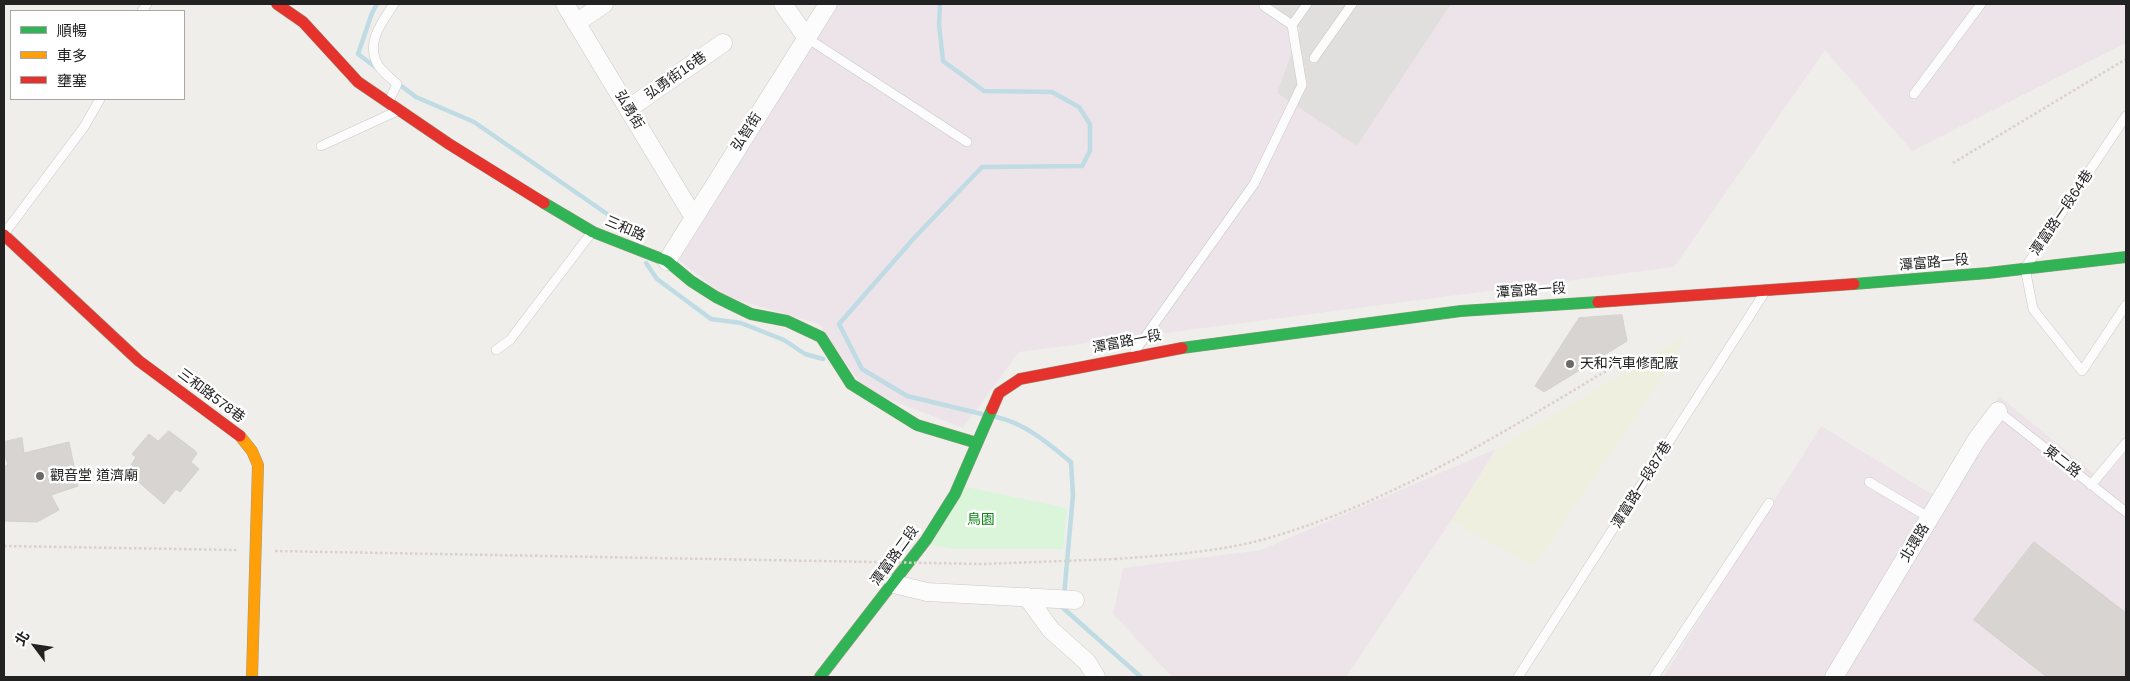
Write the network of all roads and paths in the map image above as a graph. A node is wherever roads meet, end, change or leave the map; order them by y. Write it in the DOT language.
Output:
graph roads {
  1 [pos="277,4"];
  2 [pos="394,4"];
  3 [pos="565,4"];
  4 [pos="604,4"];
  5 [pos="783,4"];
  6 [pos="828,4"];
  7 [pos="1265,4"];
  8 [pos="1307,4"];
  9 [pos="1352,4"];
  10 [pos="1981,4"];
  11 [pos="576,23"];
  12 [pos="1292,25"];
  13 [pos="807,38"];
  14 [pos="723,43"];
  15 [pos="1314,58"];
  16 [pos="2126,59"];
  17 [pos="1914,94"];
  18 [pos="99,100"];
  19 [pos="388,104"];
  20 [pos="628,108"];
  21 [pos="400,110"];
  22 [pos="2126,116"];
  23 [pos="966,142"];
  24 [pos="321,146"];
  25 [pos="1953,163"];
  26 [pos="693,216"];
  27 [pos="592,232"];
  28 [pos="4,235"];
  29 [pos="2126,257"];
  30 [pos="666,261"];
  31 [pos="2025,268"];
  32 [pos="1764,292"];
  33 [pos="2126,305"];
  34 [pos="496,350"];
  35 [pos="1634,355"];
  36 [pos="1131,356"];
  37 [pos="1998,412"];
  38 [pos="977,443"];
  39 [pos="2126,443"];
  40 [pos="1869,482"];
  41 [pos="2091,485"];
  42 [pos="1769,503"];
  43 [pos="2126,512"];
  44 [pos="1930,518"];
  45 [pos="4,546"];
  46 [pos="254,551"];
  47 [pos="894,584"];
  48 [pos="1035,598"];
  49 [pos="1072,600"];
  50 [pos="252,677"];
  51 [pos="820,677"];
  52 [pos="1096,677"];
  53 [pos="1518,677"];
  54 [pos="1654,677"];
  55 [pos="1834,677"];
  1 -- 19 [label="street, 三和路"];
  2 -- 19 [label="lane"];
  3 -- 11 [label="street, 弘勇街"];
  4 -- 11 [label="street"];
  5 -- 13 [label="street"];
  6 -- 13 [label="street, 弘智街"];
  7 -- 12 [label="lane"];
  8 -- 12 [label="lane"];
  9 -- 15 [label="lane"];
  10 -- 17 [label="lane"];
  11 -- 20 [label="street, 弘勇街"];
  12 -- 36 [label="lane"];
  13 -- 23 [label="lane"];
  13 -- 26 [label="street, 弘智街"];
  14 -- 20 [label="street, 弘勇街16巷"];
  16 -- 25 [label="path"];
  18 -- 28 [label="lane, 三和路578巷"];
  19 -- 21 [label="street, 三和路"];
  20 -- 26 [label="street, 弘勇街"];
  21 -- 24 [label="lane"];
  21 -- 27 [label="street, 三和路"];
  22 -- 31 [label="lane, 潭富路一段64巷"];
  26 -- 30 [label="street, 弘智街"];
  27 -- 30 [label="street, 三和路"];
  27 -- 34 [label="lane"];
  28 -- 46 [label="street, 三和路578巷"];
  29 -- 31 [label="street, 潭富路一段"];
  30 -- 38 [label="street, 三和路"];
  31 -- 32 [label="street, 潭富路一段"];
  31 -- 33 [label="lane, 潭富路一段64巷"];
  32 -- 36 [label="street, 潭富路一段"];
  32 -- 53 [label="lane, 潭富路一段87巷"];
  35 -- 46 [label="path, bridge"];
  36 -- 38 [label="street, 潭富路一段"];
  37 -- 41 [label="lane, 東二路"];
  37 -- 44 [label="street, 北環路"];
  38 -- 47 [label="street, 潭富路二段"];
  39 -- 41 [label="lane"];
  40 -- 44 [label="lane"];
  41 -- 43 [label="lane, 東二路"];
  42 -- 54 [label="lane"];
  44 -- 55 [label="street, 北環路"];
  45 -- 46 [label="path"];
  46 -- 50 [label="street, 三和路578巷"];
  47 -- 48 [label="street"];
  47 -- 51 [label="street, 潭富路二段"];
  48 -- 49 [label="street"];
  48 -- 52 [label="street"];
}
